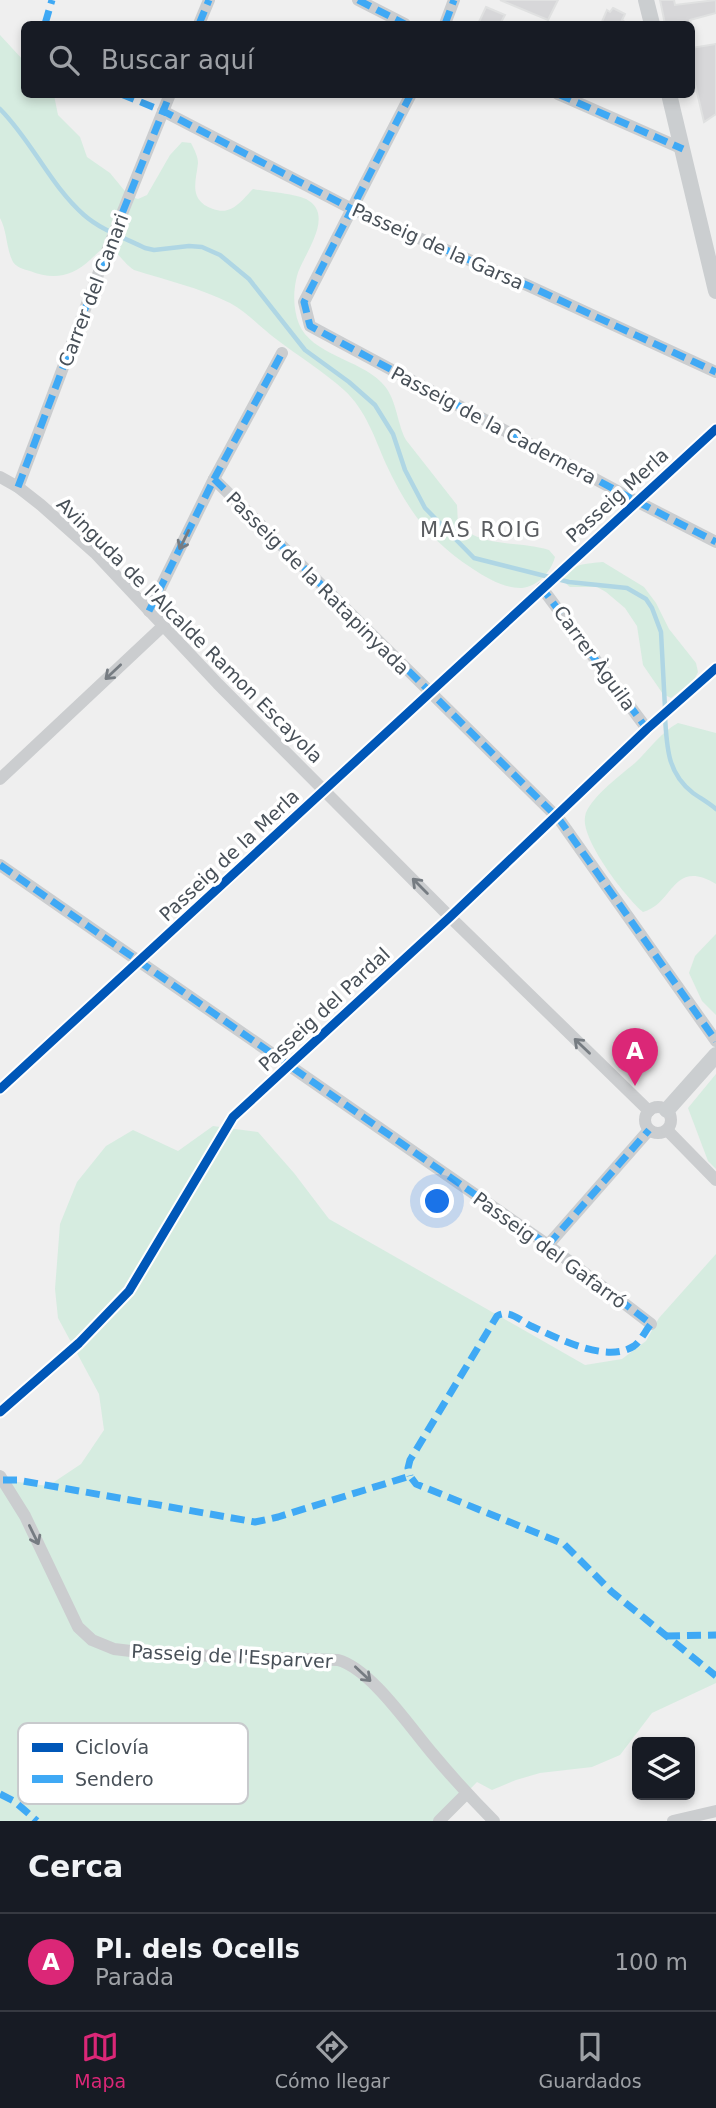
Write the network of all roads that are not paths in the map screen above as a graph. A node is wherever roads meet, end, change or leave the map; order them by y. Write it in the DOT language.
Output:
graph roads {
  1 [pos="209,0"];
  2 [pos="358,0"];
  3 [pos="454,0"];
  4 [pos="646,0"];
  5 [pos="200,21"];
  6 [pos="399,21"];
  7 [pos="446,21"];
  8 [pos="651,21"];
  9 [pos="168,98"];
  10 [pos="409,98"];
  11 [pos="567,98"];
  12 [pos="670,98"];
  13 [pos="163,111"];
  14 [pos="683,149"];
  15 [pos="352,209"];
  16 [pos="716,291"];
  17 [pos="282,353"];
  18 [pos="716,372"];
  19 [pos="716,429"];
  20 [pos="0,477"];
  21 [pos="214,479"];
  22 [pos="18,487"];
  23 [pos="636,501"];
  24 [pos="716,542"];
  25 [pos="542,588"];
  26 [pos="149,611"];
  27 [pos="163,626"];
  28 [pos="711,673"];
  29 [pos="430,692"];
  30 [pos="647,729"];
  31 [pos="0,779"];
  32 [pos="324,789"];
  33 [pos="555,816"];
  34 [pos="0,865"];
  35 [pos="450,917"];
  36 [pos="138,962"];
  37 [pos="716,1041"];
  38 [pos="716,1055"];
  39 [pos="288,1066"];
  40 [pos="0,1089"];
  41 [pos="667,1110"];
  42 [pos="649,1111"];
  43 [pos="649,1130"];
  44 [pos="667,1130"];
  45 [pos="716,1180"];
  46 [pos="548,1245"];
  47 [pos="651,1324"];
  48 [pos="0,1412"];
  49 [pos="0,1476"];
  50 [pos="466,1794"];
  51 [pos="716,1811"];
  52 [pos="439,1821"];
  53 [pos="494,1821"];
  54 [pos="673,1821"];
  1 -- 5 [label="street"];
  2 -- 6 [label="street"];
  3 -- 7 [label="street"];
  4 -- 8 [label="street"];
  9 -- 13 [label="street, Carrer del Canari"];
  10 -- 15 [label="street"];
  11 -- 14 [label="street"];
  12 -- 14 [label="street"];
  13 -- 15 [label="street, Passeig de la Garsa"];
  13 -- 22 [label="street, Carrer del Canari"];
  14 -- 16 [label="street"];
  15 -- 18 [label="street, Passeig de la Garsa"];
  15 -- 23 [label="street, Passeig de la Cadernera"];
  17 -- 21 [label="street"];
  19 -- 23 [label="street, Passeig Merla"];
  20 -- 22 [label="street, Avinguda de l'Alcalde Ramon Escayola"];
  21 -- 26 [label="street, one-way"];
  21 -- 29 [label="street, Passeig de la Ratapinyada"];
  22 -- 26 [label="street, Avinguda de l'Alcalde Ramon Escayola"];
  23 -- 24 [label="street, Passeig de la Cadernera"];
  23 -- 25 [label="street, Passeig Merla"];
  25 -- 29 [label="street, Passeig de la Merla"];
  25 -- 30 [label="street, Carrer Àguila"];
  26 -- 27 [label="street, Avinguda de l'Alcalde Ramon Escayola"];
  27 -- 31 [label="street, one-way"];
  27 -- 32 [label="street, Avinguda de l'Alcalde Ramon Escayola"];
  28 -- 30 [label="street, Passeig del Pardal"];
  29 -- 32 [label="street, Passeig de la Merla"];
  29 -- 33 [label="street, Passeig de la Ratapinyada"];
  30 -- 33 [label="street, Passeig del Pardal"];
  35 -- 32 [label="street, Avinguda de l'Alcalde Ramon Escayola, one-way"];
  32 -- 36 [label="street, Passeig de la Merla"];
  33 -- 35 [label="street, Passeig del Pardal"];
  33 -- 37 [label="street, Passeig de la Ratapinyada"];
  34 -- 36 [label="street, Passeig del Gafarró"];
  35 -- 39 [label="street, Passeig del Pardal"];
  42 -- 35 [label="street, Avinguda de l'Alcalde Ramon Escayola, one-way"];
  36 -- 39 [label="street, Passeig del Gafarró"];
  36 -- 40 [label="street, Passeig de la Merla"];
  38 -- 41 [label="street"];
  39 -- 46 [label="street, Passeig del Gafarró"];
  39 -- 48 [label="street, Passeig del Pardal"];
  41 -- 42 [label="street"];
  41 -- 44 [label="street"];
  42 -- 43 [label="street"];
  43 -- 44 [label="street"];
  43 -- 46 [label="street"];
  44 -- 45 [label="street"];
  46 -- 47 [label="street, Passeig del Gafarró"];
  49 -- 50 [label="street, Passeig de l'Esparver, one-way"];
  50 -- 52 [label="street"];
  50 -- 53 [label="street, Passeig de l'Esparver"];
  51 -- 54 [label="street"];
}
